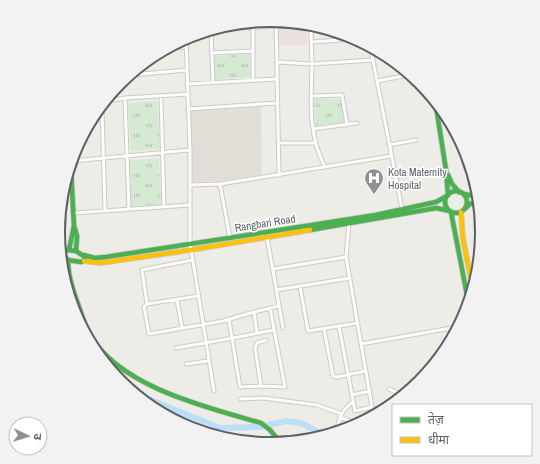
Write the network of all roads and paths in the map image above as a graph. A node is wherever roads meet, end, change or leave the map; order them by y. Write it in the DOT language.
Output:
graph roads {
  1 [pos="276,27"];
  2 [pos="253,28"];
  3 [pos="311,31"];
  4 [pos="211,36"];
  5 [pos="341,40"];
  6 [pos="311,42"];
  7 [pos="181,47"];
  8 [pos="186,47"];
  9 [pos="253,52"];
  10 [pos="212,53"];
  11 [pos="372,54"];
  12 [pos="373,60"];
  13 [pos="277,62"];
  14 [pos="312,64"];
  15 [pos="187,70"];
  16 [pos="139,74"];
  17 [pos="403,76"];
  18 [pos="277,78"];
  19 [pos="253,80"];
  20 [pos="377,80"];
  21 [pos="213,82"];
  22 [pos="187,84"];
  23 [pos="188,94"];
  24 [pos="161,96"];
  25 [pos="311,96"];
  26 [pos="125,98"];
  27 [pos="113,100"];
  28 [pos="278,103"];
  29 [pos="188,109"];
  30 [pos="102,115"];
  31 [pos="439,117"];
  32 [pos="357,123"];
  33 [pos="347,125"];
  34 [pos="313,129"];
  35 [pos="416,140"];
  36 [pos="278,143"];
  37 [pos="315,143"];
  38 [pos="389,146"];
  39 [pos="190,150"];
  40 [pos="163,153"];
  41 [pos="127,156"];
  42 [pos="391,156"];
  43 [pos="104,158"];
  44 [pos="78,160"];
  45 [pos="325,167"];
  46 [pos="446,170"];
  47 [pos="423,172"];
  48 [pos="279,174"];
  49 [pos="395,176"];
  50 [pos="190,184"];
  51 [pos="220,184"];
  52 [pos="69,190"];
  53 [pos="459,192"];
  54 [pos="464,194"];
  55 [pos="472,195"];
  56 [pos="448,196"];
  57 [pos="470,204"];
  58 [pos="190,206"];
  59 [pos="164,207"];
  60 [pos="129,209"];
  61 [pos="402,209"];
  62 [pos="105,211"];
  63 [pos="450,211"];
  64 [pos="462,211"];
  65 [pos="74,213"];
  66 [pos="461,222"];
  67 [pos="349,223"];
  68 [pos="74,226"];
  69 [pos="267,237"];
  70 [pos="230,238"];
  71 [pos="190,243"];
  72 [pos="232,243"];
  73 [pos="66,250"];
  74 [pos="191,250"];
  75 [pos="76,251"];
  76 [pos="65,252"];
  77 [pos="83,255"];
  78 [pos="67,256"];
  79 [pos="346,257"];
  80 [pos="68,260"];
  81 [pos="192,260"];
  82 [pos="84,261"];
  83 [pos="68,266"];
  84 [pos="273,269"];
  85 [pos="470,275"];
  86 [pos="350,278"];
  87 [pos="300,286"];
  88 [pos="276,290"];
  89 [pos="466,291"];
  90 [pos="198,296"];
  91 [pos="177,300"];
  92 [pos="147,304"];
  93 [pos="279,306"];
  94 [pos="270,308"];
  95 [pos="254,312"];
  96 [pos="229,320"];
  97 [pos="358,323"];
  98 [pos="203,324"];
  99 [pos="339,326"];
  100 [pos="182,327"];
  101 [pos="283,328"];
  102 [pos="324,328"];
  103 [pos="452,328"];
  104 [pos="274,330"];
  105 [pos="257,333"];
  106 [pos="233,338"];
  107 [pos="266,340"];
  108 [pos="206,342"];
  109 [pos="361,344"];
  110 [pos="176,348"];
  111 [pos="103,351"];
  112 [pos="208,361"];
  113 [pos="186,364"];
  114 [pos="366,371"];
  115 [pos="348,375"];
  116 [pos="261,386"];
  117 [pos="389,389"];
  118 [pos="214,391"];
  119 [pos="370,391"];
  120 [pos="398,393"];
  121 [pos="352,395"];
  122 [pos="240,399"];
  123 [pos="353,402"];
  124 [pos="341,415"];
  125 [pos="351,420"];
  126 [pos="338,425"];
  127 [pos="276,437"];
  1 -- 13 [label="street"];
  2 -- 9 [label="street"];
  3 -- 6 [label="street"];
  4 -- 10 [label="street"];
  5 -- 6 [label="street"];
  6 -- 14 [label="street"];
  7 -- 8 [label="street"];
  8 -- 15 [label="street"];
  9 -- 10 [label="street"];
  9 -- 19 [label="street"];
  10 -- 21 [label="street"];
  11 -- 12 [label="street"];
  12 -- 14 [label="street"];
  12 -- 20 [label="street"];
  13 -- 14 [label="street"];
  13 -- 18 [label="street"];
  14 -- 25 [label="street"];
  15 -- 16 [label="street"];
  15 -- 22 [label="street"];
  17 -- 20 [label="street"];
  18 -- 19 [label="street"];
  18 -- 28 [label="street"];
  19 -- 21 [label="street"];
  20 -- 38 [label="street"];
  21 -- 22 [label="street"];
  22 -- 23 [label="street"];
  23 -- 24 [label="street"];
  23 -- 29 [label="street"];
  24 -- 26 [label="street"];
  24 -- 40 [label="street"];
  25 -- 33 [label="street"];
  25 -- 34 [label="street"];
  26 -- 27 [label="street"];
  26 -- 41 [label="street"];
  28 -- 29 [label="street"];
  28 -- 36 [label="street"];
  29 -- 39 [label="street"];
  30 -- 43 [label="street"];
  31 -- 46 [label="street"];
  32 -- 33 [label="street"];
  33 -- 34 [label="street"];
  34 -- 37 [label="street"];
  35 -- 38 [label="street"];
  36 -- 37 [label="street"];
  36 -- 48 [label="street"];
  37 -- 45 [label="street"];
  38 -- 42 [label="street"];
  39 -- 40 [label="street"];
  39 -- 50 [label="street"];
  40 -- 41 [label="street"];
  40 -- 59 [label="street"];
  41 -- 43 [label="street"];
  41 -- 60 [label="street"];
  42 -- 45 [label="street"];
  42 -- 49 [label="street"];
  43 -- 44 [label="street"];
  43 -- 62 [label="street"];
  45 -- 48 [label="street"];
  46 -- 53 [label="street"];
  46 -- 56 [label="street"];
  47 -- 49 [label="street"];
  48 -- 51 [label="street"];
  49 -- 61 [label="street"];
  50 -- 51 [label="street"];
  50 -- 58 [label="street"];
  51 -- 70 [label="street"];
  52 -- 65 [label="street"];
  53 -- 54 [label="street"];
  53 -- 56 [label="street"];
  54 -- 55 [label="street"];
  54 -- 64 [label="street"];
  56 -- 61 [label="street, Rangbari Road"];
  56 -- 63 [label="street"];
  57 -- 64 [label="street"];
  57 -- 66 [label="street"];
  58 -- 59 [label="street"];
  58 -- 71 [label="street"];
  59 -- 60 [label="street"];
  60 -- 62 [label="street"];
  61 -- 70 [label="street, Rangbari Road"];
  62 -- 65 [label="street"];
  63 -- 64 [label="street"];
  63 -- 67 [label="street, Rangbari Road"];
  63 -- 89 [label="street"];
  64 -- 66 [label="street"];
  65 -- 68 [label="street"];
  66 -- 85 [label="street"];
  67 -- 69 [label="street, Rangbari Road"];
  67 -- 79 [label="street"];
  68 -- 73 [label="street"];
  68 -- 75 [label="street"];
  69 -- 72 [label="street, Rangbari Road"];
  69 -- 84 [label="street"];
  70 -- 71 [label="street, Rangbari Road"];
  70 -- 72 [label="street"];
  71 -- 74 [label="street"];
  71 -- 77 [label="street, Rangbari Road"];
  72 -- 74 [label="street, Rangbari Road"];
  74 -- 81 [label="street"];
  74 -- 82 [label="street, Rangbari Road"];
  75 -- 76 [label="street"];
  75 -- 77 [label="street"];
  77 -- 82 [label="street"];
  78 -- 80 [label="street"];
  79 -- 84 [label="street"];
  79 -- 86 [label="street"];
  80 -- 82 [label="street, Rangbari Road"];
  80 -- 83 [label="street"];
  81 -- 90 [label="street"];
  81 -- 92 [label="street"];
  84 -- 88 [label="street"];
  86 -- 87 [label="street"];
  86 -- 97 [label="street"];
  87 -- 88 [label="street"];
  87 -- 102 [label="street"];
  88 -- 93 [label="street"];
  90 -- 91 [label="street"];
  90 -- 98 [label="street"];
  91 -- 92 [label="street"];
  91 -- 100 [label="street"];
  92 -- 100 [label="street"];
  93 -- 94 [label="street"];
  93 -- 101 [label="street"];
  94 -- 95 [label="street"];
  94 -- 104 [label="street"];
  95 -- 96 [label="street"];
  95 -- 105 [label="street"];
  96 -- 98 [label="street"];
  96 -- 106 [label="street"];
  97 -- 99 [label="street"];
  97 -- 109 [label="street"];
  98 -- 100 [label="street"];
  98 -- 108 [label="street"];
  99 -- 102 [label="street"];
  99 -- 115 [label="street"];
  102 -- 115 [label="street"];
  103 -- 109 [label="street"];
  104 -- 105 [label="street"];
  104 -- 116 [label="street"];
  105 -- 106 [label="street"];
  106 -- 108 [label="street"];
  106 -- 116 [label="street"];
  107 -- 116 [label="street"];
  108 -- 110 [label="street"];
  108 -- 112 [label="street"];
  109 -- 114 [label="street"];
  111 -- 127 [label="street"];
  112 -- 113 [label="street"];
  112 -- 118 [label="street"];
  114 -- 115 [label="street"];
  114 -- 119 [label="street"];
  115 -- 121 [label="street"];
  117 -- 120 [label="street"];
  119 -- 121 [label="street"];
  119 -- 123 [label="street"];
  121 -- 123 [label="street"];
  122 -- 124 [label="street"];
  123 -- 124 [label="street"];
  124 -- 125 [label="street"];
  124 -- 126 [label="street"];
}
